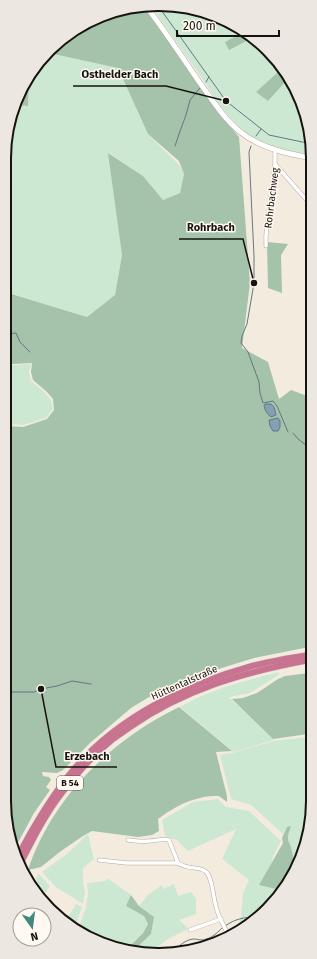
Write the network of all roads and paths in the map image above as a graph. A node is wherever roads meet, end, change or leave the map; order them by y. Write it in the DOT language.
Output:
graph roads {
  1 [pos="150,11"];
  2 [pos="275,150"];
  3 [pos="306,157"];
  4 [pos="275,164"];
  5 [pos="306,199"];
  6 [pos="266,246"];
  7 [pos="306,656"];
  8 [pos="306,661"];
  9 [pos="128,840"];
  10 [pos="20,852"];
  11 [pos="23,860"];
  12 [pos="99,860"];
  13 [pos="178,863"];
  14 [pos="221,919"];
  15 [pos="190,930"];
  16 [pos="227,931"];
  1 -- 2 [label="main road"];
  2 -- 3 [label="main road"];
  2 -- 4 [label="street, Rohrbachweg"];
  4 -- 5 [label="street"];
  4 -- 6 [label="street, Rohrbachweg"];
  7 -- 10 [label="highway, Hüttentalstraße / B 54"];
  8 -- 11 [label="highway, Hüttentalstraße / B 54"];
  9 -- 13 [label="street"];
  12 -- 13 [label="street"];
  13 -- 14 [label="street"];
  14 -- 15 [label="street"];
  14 -- 16 [label="street"];
}
